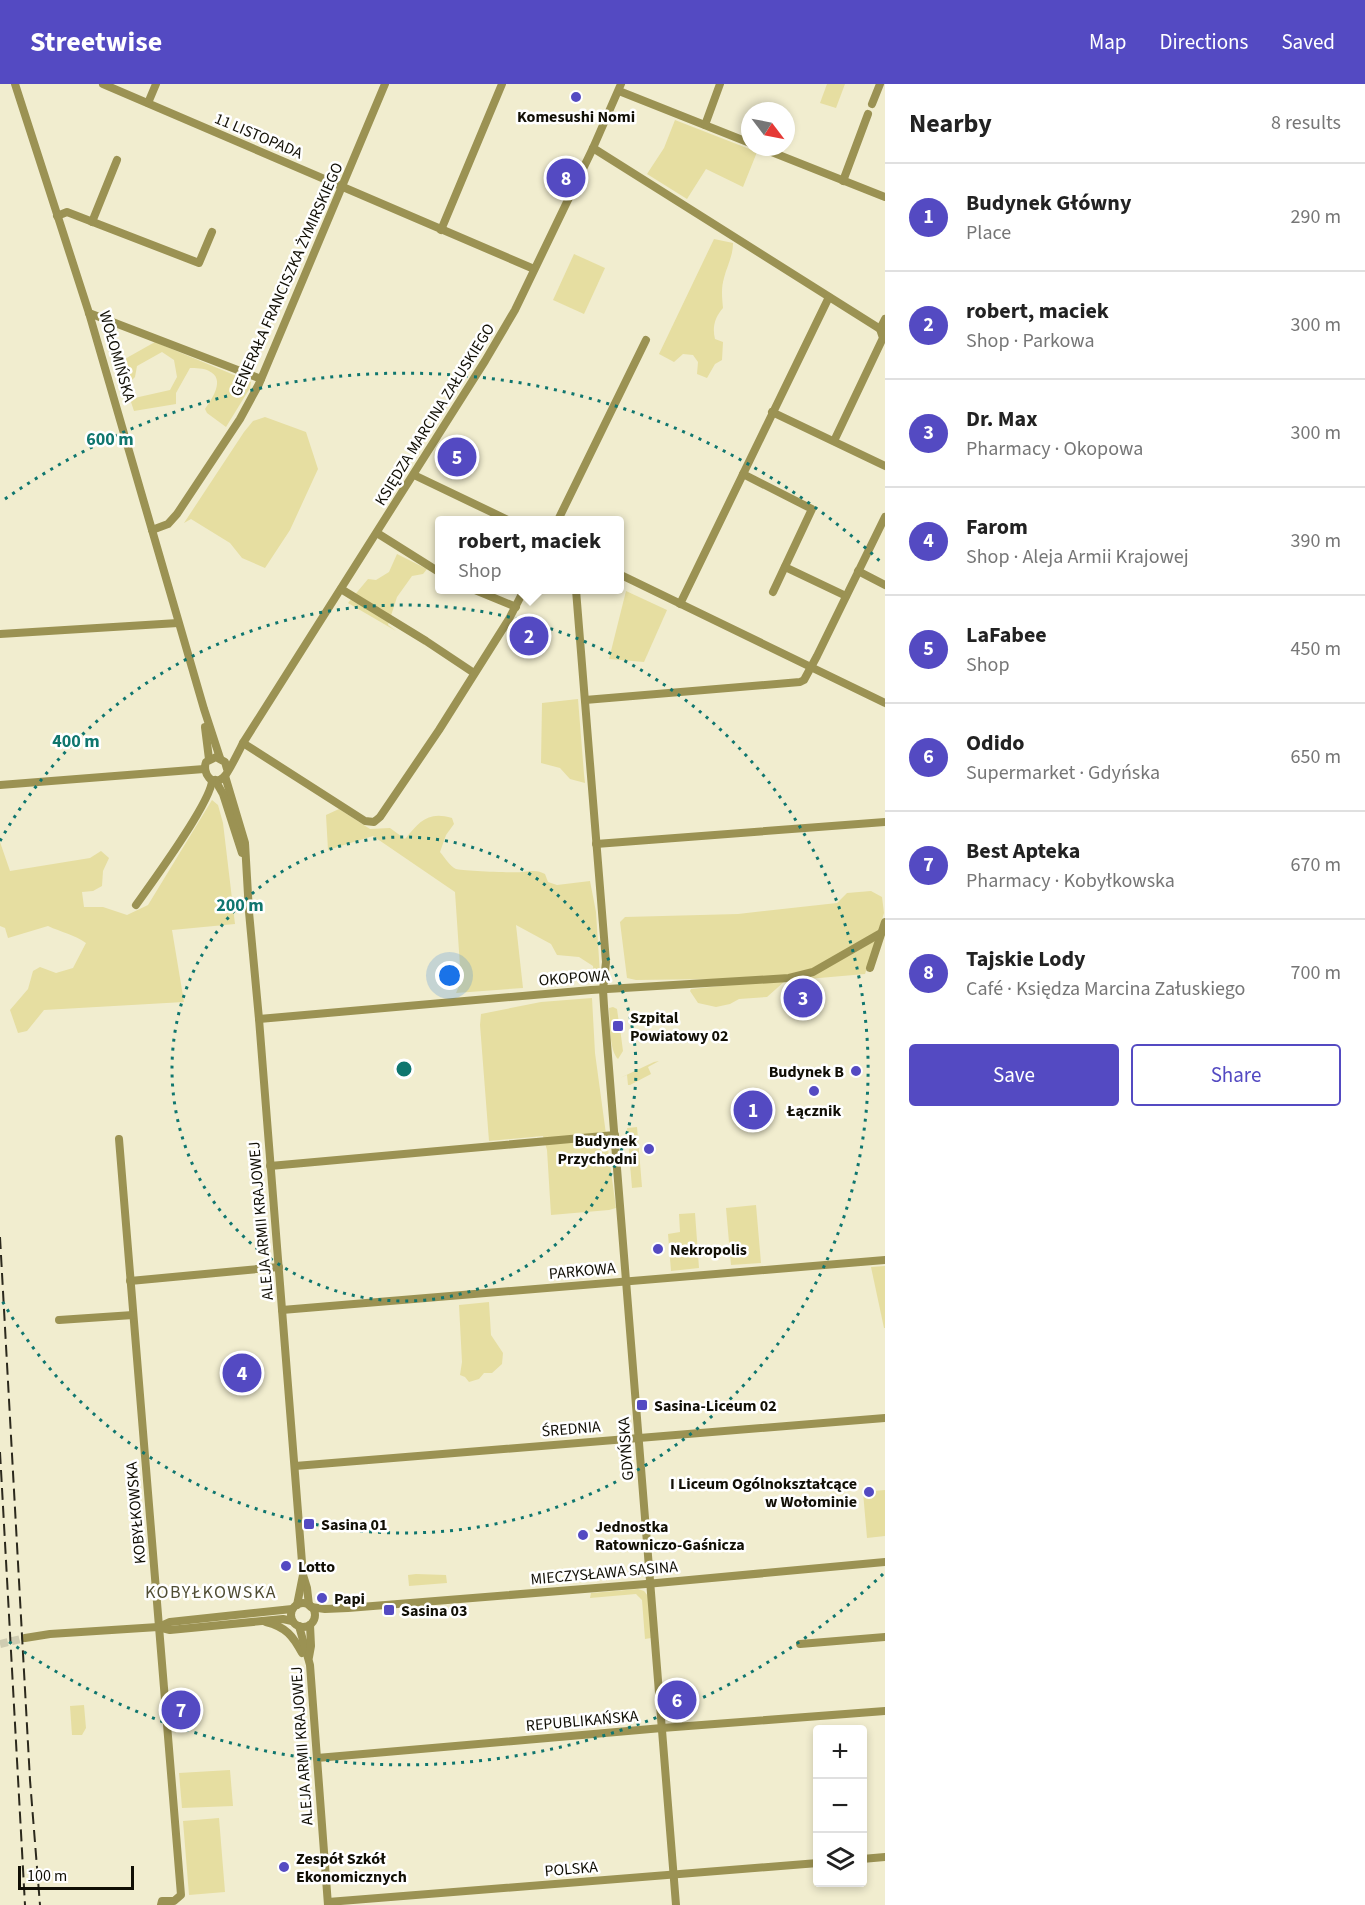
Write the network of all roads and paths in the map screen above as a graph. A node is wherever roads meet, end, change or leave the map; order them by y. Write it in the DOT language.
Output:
graph roads {
  1 [pos="15,84"];
  2 [pos="103,84"];
  3 [pos="156,84"];
  4 [pos="385,84"];
  5 [pos="502,84"];
  6 [pos="720,84"];
  7 [pos="880,84"];
  8 [pos="620,88"];
  9 [pos="148,103"];
  10 [pos="872,104"];
  11 [pos="868,114"];
  12 [pos="705,125"];
  13 [pos="741,139"];
  14 [pos="593,148"];
  15 [pos="781,156"];
  16 [pos="117,160"];
  17 [pos="843,181"];
  18 [pos="342,187"];
  19 [pos="885,197"];
  20 [pos="57,216"];
  21 [pos="92,222"];
  22 [pos="441,230"];
  23 [pos="212,232"];
  24 [pos="534,269"];
  25 [pos="829,297"];
  26 [pos="90,313"];
  27 [pos="885,319"];
  28 [pos="882,331"];
  29 [pos="646,340"];
  30 [pos="261,379"];
  31 [pos="772,412"];
  32 [pos="834,441"];
  33 [pos="885,466"];
  34 [pos="743,474"];
  35 [pos="414,475"];
  36 [pos="500,516"];
  37 [pos="560,516"];
  38 [pos="885,517"];
  39 [pos="152,530"];
  40 [pos="377,533"];
  41 [pos="785,567"];
  42 [pos="435,569"];
  43 [pos="858,571"];
  44 [pos="624,576"];
  45 [pos="885,585"];
  46 [pos="341,590"];
  47 [pos="773,592"];
  48 [pos="485,594"];
  49 [pos="523,594"];
  50 [pos="576,594"];
  51 [pos="846,596"];
  52 [pos="680,604"];
  53 [pos="516,607"];
  54 [pos="178,623"];
  55 [pos="0,634"];
  56 [pos="811,667"];
  57 [pos="474,673"];
  58 [pos="585,700"];
  59 [pos="885,703"];
  60 [pos="204,709"];
  61 [pos="243,744"];
  62 [pos="209,759"];
  63 [pos="221,759"];
  64 [pos="204,769"];
  65 [pos="226,772"];
  66 [pos="214,780"];
  67 [pos="0,784"];
  68 [pos="885,822"];
  69 [pos="596,844"];
  70 [pos="246,865"];
  71 [pos="136,905"];
  72 [pos="885,922"];
  73 [pos="881,933"];
  74 [pos="870,968"];
  75 [pos="603,990"];
  76 [pos="259,1019"];
  77 [pos="615,1135"];
  78 [pos="119,1139"];
  79 [pos="270,1166"];
  80 [pos="885,1260"];
  81 [pos="279,1267"];
  82 [pos="130,1281"];
  83 [pos="627,1281"];
  84 [pos="282,1310"];
  85 [pos="133,1315"];
  86 [pos="59,1320"];
  87 [pos="885,1418"];
  88 [pos="639,1437"];
  89 [pos="295,1466"];
  90 [pos="885,1562"];
  91 [pos="303,1575"];
  92 [pos="650,1584"];
  93 [pos="310,1606"];
  94 [pos="295,1607"];
  95 [pos="325,1609"];
  96 [pos="315,1616"];
  97 [pos="263,1621"];
  98 [pos="295,1624"];
  99 [pos="310,1625"];
  100 [pos="158,1627"];
  101 [pos="885,1637"];
  102 [pos="25,1638"];
  103 [pos="800,1644"];
  104 [pos="310,1661"];
  105 [pos="885,1711"];
  106 [pos="662,1728"];
  107 [pos="317,1758"];
  108 [pos="885,1857"];
  109 [pos="867,1859"];
  110 [pos="813,1863"];
  111 [pos="674,1875"];
  112 [pos="328,1904"];
  113 [pos="162,1905"];
  114 [pos="676,1905"];
  1 -- 20 [label="street, WOŁOMIŃSKA"];
  2 -- 9 [label="street, 11 LISTOPADA"];
  3 -- 9 [label="street"];
  4 -- 18 [label="street, GENERAŁA FRANCISZKA ŻYMIRSKIEGO"];
  5 -- 22 [label="street"];
  6 -- 12 [label="street"];
  7 -- 10 [label="street"];
  8 -- 12 [label="street"];
  8 -- 14 [label="street, KSIĘDZA MARCINA ZAŁUSKIEGO"];
  9 -- 18 [label="street, 11 LISTOPADA"];
  11 -- 17 [label="street"];
  12 -- 13 [label="street"];
  14 -- 24 [label="street, KSIĘDZA MARCINA ZAŁUSKIEGO"];
  14 -- 25 [label="street"];
  15 -- 17 [label="street"];
  16 -- 21 [label="street"];
  17 -- 19 [label="street"];
  18 -- 22 [label="street, 11 LISTOPADA"];
  18 -- 30 [label="street, GENERAŁA FRANCISZKA ŻYMIRSKIEGO"];
  20 -- 21 [label="street"];
  20 -- 26 [label="street, WOŁOMIŃSKA"];
  21 -- 23 [label="street"];
  22 -- 24 [label="street, 11 LISTOPADA"];
  24 -- 35 [label="street, KSIĘDZA MARCINA ZAŁUSKIEGO"];
  25 -- 28 [label="street"];
  25 -- 31 [label="street"];
  26 -- 30 [label="street"];
  26 -- 39 [label="street, WOŁOMIŃSKA"];
  27 -- 28 [label="street"];
  28 -- 32 [label="street"];
  29 -- 37 [label="street"];
  30 -- 39 [label="street, GENERAŁA FRANCISZKA ŻYMIRSKIEGO"];
  31 -- 32 [label="street"];
  31 -- 34 [label="street"];
  32 -- 33 [label="street"];
  34 -- 41 [label="street"];
  34 -- 52 [label="street"];
  35 -- 36 [label="street"];
  35 -- 40 [label="street, KSIĘDZA MARCINA ZAŁUSKIEGO"];
  38 -- 43 [label="street"];
  39 -- 54 [label="street, WOŁOMIŃSKA"];
  40 -- 42 [label="street"];
  40 -- 46 [label="street, KSIĘDZA MARCINA ZAŁUSKIEGO"];
  41 -- 47 [label="street"];
  41 -- 51 [label="street"];
  43 -- 45 [label="street"];
  43 -- 51 [label="street"];
  44 -- 52 [label="street"];
  46 -- 57 [label="street"];
  46 -- 61 [label="street, KSIĘDZA MARCINA ZAŁUSKIEGO"];
  48 -- 53 [label="street"];
  49 -- 53 [label="street"];
  50 -- 58 [label="street, GDYŃSKA"];
  51 -- 56 [label="street"];
  52 -- 56 [label="street"];
  53 -- 57 [label="street"];
  54 -- 55 [label="street"];
  54 -- 60 [label="street, WOŁOMIŃSKA"];
  56 -- 58 [label="street"];
  56 -- 59 [label="street"];
  57 -- 61 [label="street"];
  58 -- 69 [label="street, GDYŃSKA"];
  60 -- 62 [label="street, WOŁOMIŃSKA"];
  60 -- 63 [label="street, WOŁOMIŃSKA"];
  61 -- 63 [label="street, KSIĘDZA MARCINA ZAŁUSKIEGO"];
  61 -- 65 [label="street, KSIĘDZA MARCINA ZAŁUSKIEGO"];
  62 -- 63 [label="street"];
  62 -- 64 [label="street"];
  63 -- 65 [label="street"];
  64 -- 66 [label="street"];
  64 -- 67 [label="street"];
  65 -- 66 [label="street"];
  65 -- 70 [label="street, ALEJA ARMII KRAJOWEJ"];
  66 -- 70 [label="street, ALEJA ARMII KRAJOWEJ"];
  66 -- 71 [label="street"];
  68 -- 69 [label="street"];
  69 -- 75 [label="street, GDYŃSKA"];
  70 -- 76 [label="street, ALEJA ARMII KRAJOWEJ"];
  72 -- 73 [label="street"];
  73 -- 74 [label="street"];
  73 -- 75 [label="street, OKOPOWA"];
  75 -- 76 [label="street, OKOPOWA"];
  75 -- 77 [label="street, GDYŃSKA"];
  76 -- 79 [label="street, ALEJA ARMII KRAJOWEJ"];
  77 -- 79 [label="street"];
  77 -- 83 [label="street, GDYŃSKA"];
  78 -- 82 [label="street, KOBYŁKOWSKA"];
  79 -- 81 [label="street, ALEJA ARMII KRAJOWEJ"];
  80 -- 83 [label="street, PARKOWA"];
  81 -- 82 [label="street"];
  81 -- 84 [label="street, ALEJA ARMII KRAJOWEJ"];
  82 -- 85 [label="street, KOBYŁKOWSKA"];
  83 -- 84 [label="street, PARKOWA"];
  83 -- 88 [label="street, GDYŃSKA"];
  84 -- 89 [label="street, ALEJA ARMII KRAJOWEJ"];
  85 -- 86 [label="street"];
  85 -- 100 [label="street, KOBYŁKOWSKA"];
  87 -- 88 [label="street, ŚREDNIA"];
  88 -- 89 [label="street, ŚREDNIA"];
  88 -- 92 [label="street, GDYŃSKA"];
  89 -- 91 [label="street, ALEJA ARMII KRAJOWEJ"];
  90 -- 92 [label="street, MIECZYSŁAWA SASINA"];
  91 -- 93 [label="street, ALEJA ARMII KRAJOWEJ"];
  91 -- 94 [label="street, ALEJA ARMII KRAJOWEJ"];
  92 -- 95 [label="street, MIECZYSŁAWA SASINA"];
  92 -- 106 [label="street, GDYŃSKA"];
  93 -- 94 [label="street, MIECZYSŁAWA SASINA"];
  93 -- 95 [label="street, MIECZYSŁAWA SASINA"];
  93 -- 96 [label="street, ALEJA ARMII KRAJOWEJ"];
  94 -- 98 [label="street, ALEJA ARMII KRAJOWEJ"];
  94 -- 100 [label="street"];
  95 -- 96 [label="street"];
  96 -- 99 [label="street"];
  97 -- 98 [label="street"];
  97 -- 100 [label="street"];
  97 -- 104 [label="street"];
  98 -- 99 [label="street"];
  98 -- 104 [label="street, ALEJA ARMII KRAJOWEJ"];
  99 -- 104 [label="street, ALEJA ARMII KRAJOWEJ"];
  100 -- 102 [label="street"];
  100 -- 113 [label="street, KOBYŁKOWSKA"];
  101 -- 103 [label="street"];
  104 -- 107 [label="street, ALEJA ARMII KRAJOWEJ"];
  105 -- 106 [label="street, REPUBLIKAŃSKA"];
  106 -- 107 [label="street, REPUBLIKAŃSKA"];
  106 -- 111 [label="street, GDYŃSKA"];
  107 -- 112 [label="street, ALEJA ARMII KRAJOWEJ"];
  108 -- 109 [label="street"];
  110 -- 111 [label="street, POLSKA"];
  111 -- 112 [label="street, POLSKA"];
  111 -- 114 [label="street, GDYŃSKA"];
}
